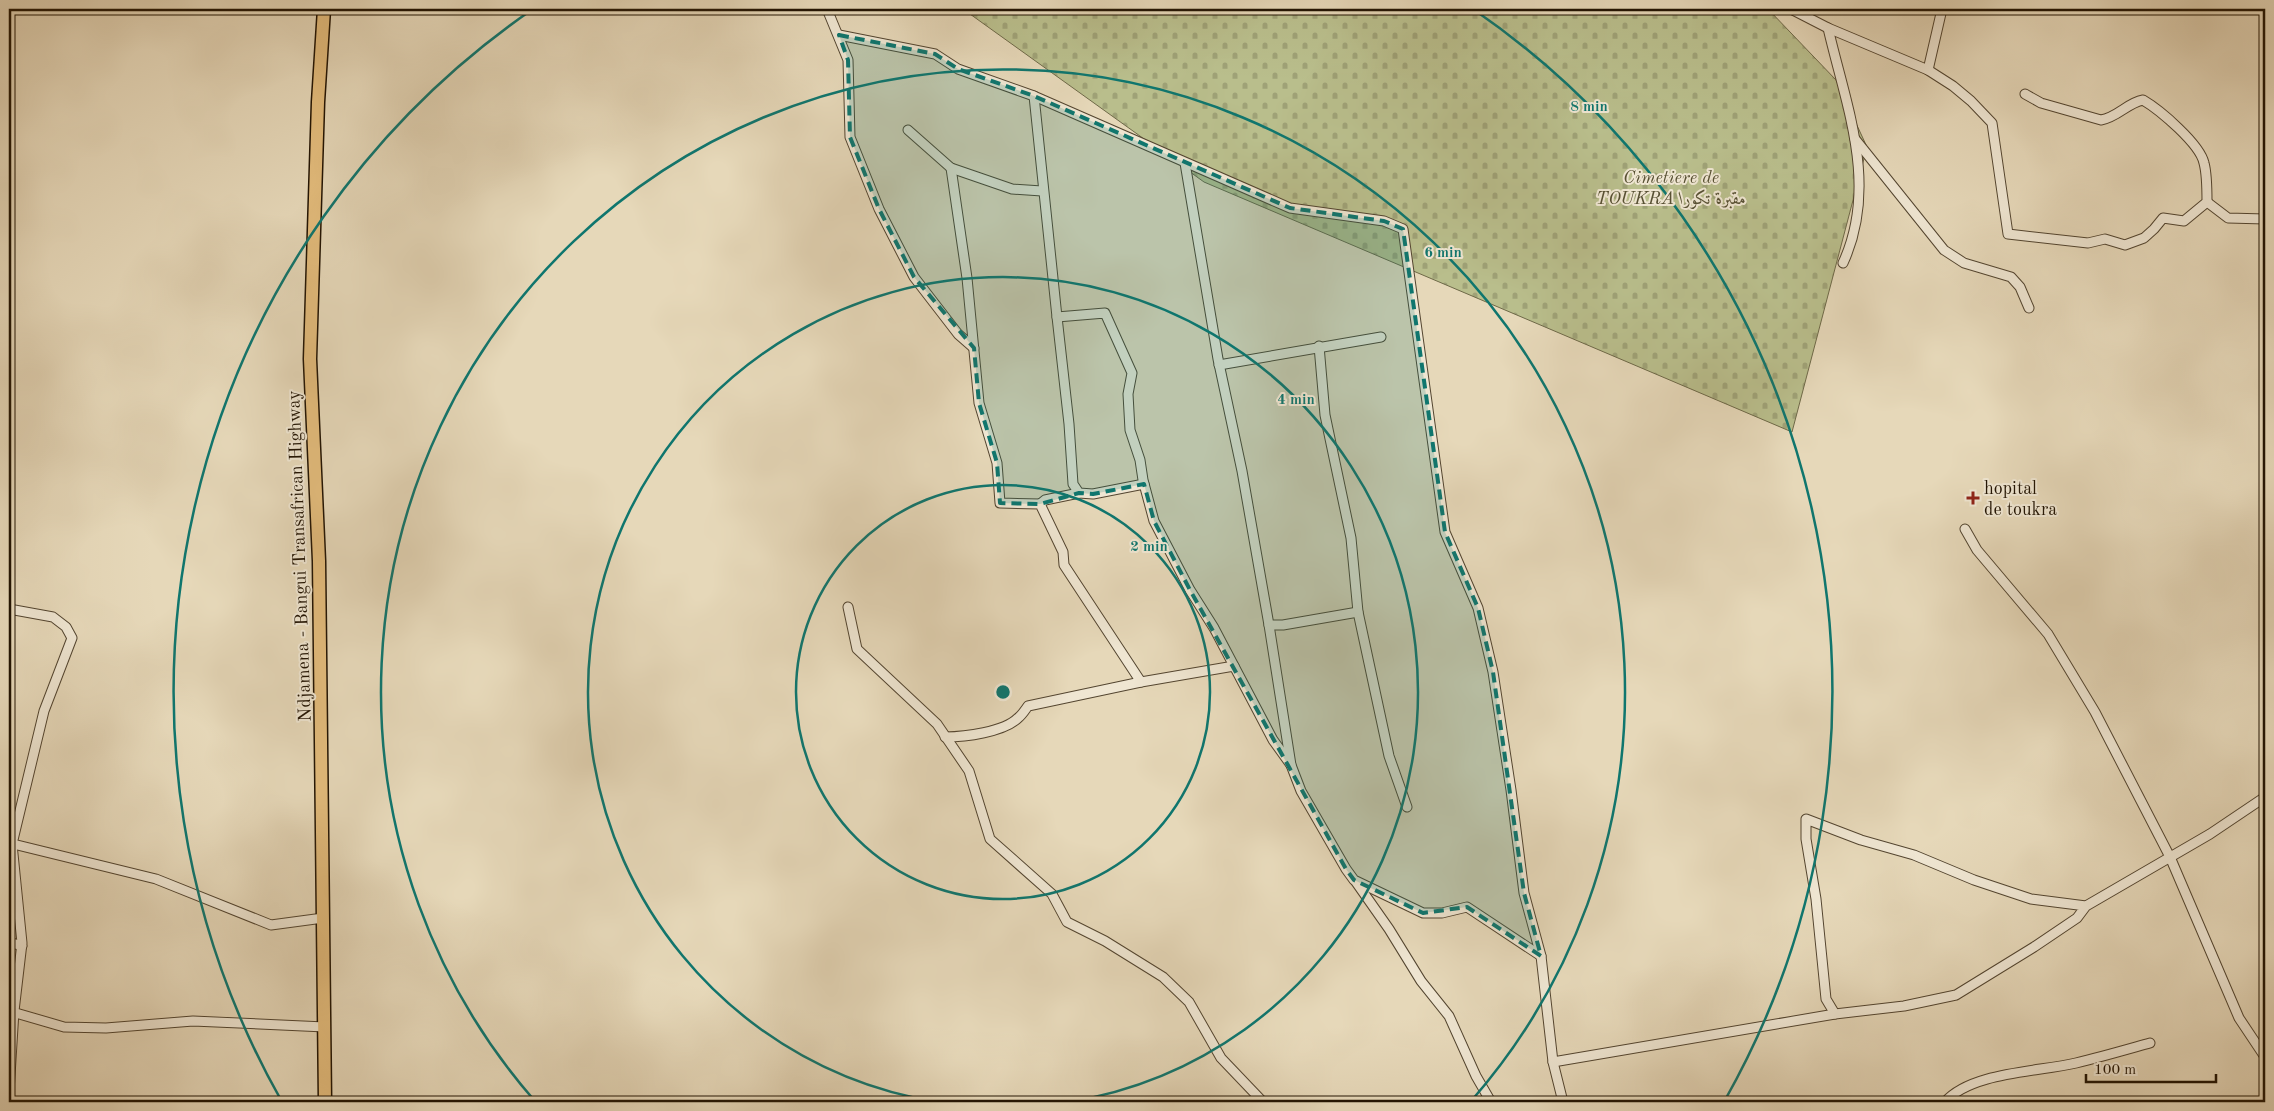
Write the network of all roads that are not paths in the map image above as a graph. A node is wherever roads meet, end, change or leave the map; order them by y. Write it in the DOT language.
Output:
graph roads {
  1 [pos="324,9"];
  2 [pos="827,9"];
  3 [pos="1791,9"];
  4 [pos="1942,9"];
  5 [pos="1828,28"];
  6 [pos="839,35"];
  7 [pos="1928,70"];
  8 [pos="2025,94"];
  9 [pos="1034,96"];
  10 [pos="908,130"];
  11 [pos="1855,139"];
  12 [pos="1185,163"];
  13 [pos="951,168"];
  14 [pos="1042,191"];
  15 [pos="2207,202"];
  16 [pos="2265,219"];
  17 [pos="1843,263"];
  18 [pos="2029,308"];
  19 [pos="1057,317"];
  20 [pos="1381,337"];
  21 [pos="1319,346"];
  22 [pos="974,348"];
  23 [pos="1219,365"];
  24 [pos="1144,484"];
  25 [pos="1079,493"];
  26 [pos="1040,504"];
  27 [pos="1965,529"];
  28 [pos="848,607"];
  29 [pos="9,609"];
  30 [pos="1358,612"];
  31 [pos="1268,625"];
  32 [pos="1234,666"];
  33 [pos="1141,682"];
  34 [pos="945,737"];
  35 [pos="1291,765"];
  36 [pos="2265,797"];
  37 [pos="1407,807"];
  38 [pos="10,843"];
  39 [pos="2170,857"];
  40 [pos="1354,880"];
  41 [pos="2086,906"];
  42 [pos="323,918"];
  43 [pos="9,942"];
  44 [pos="22,946"];
  45 [pos="1541,956"];
  46 [pos="12,1011"];
  47 [pos="1835,1014"];
  48 [pos="324,1027"];
  49 [pos="2150,1042"];
  50 [pos="2265,1057"];
  51 [pos="1553,1062"];
  52 [pos="9,1092"];
  53 [pos="325,1102"];
  54 [pos="1263,1102"];
  55 [pos="1492,1102"];
  56 [pos="1563,1102"];
  57 [pos="1945,1102"];
  1 -- 42 [label="highway, Ndjamena - Bangui Transafrican Highway"];
  2 -- 6 [label="street"];
  3 -- 5 [label="street"];
  4 -- 7 [label="street"];
  5 -- 7 [label="street"];
  5 -- 11 [label="street"];
  6 -- 9 [label="street"];
  6 -- 22 [label="street"];
  7 -- 15 [label="street"];
  8 -- 15 [label="street"];
  9 -- 12 [label="street"];
  9 -- 14 [label="street"];
  10 -- 13 [label="street"];
  11 -- 17 [label="street"];
  11 -- 18 [label="street"];
  12 -- 23 [label="street"];
  12 -- 45 [label="street"];
  13 -- 14 [label="street"];
  13 -- 22 [label="street"];
  14 -- 19 [label="street"];
  15 -- 16 [label="street"];
  19 -- 24 [label="street"];
  19 -- 25 [label="street"];
  20 -- 21 [label="street"];
  21 -- 23 [label="street"];
  21 -- 30 [label="street"];
  22 -- 26 [label="street"];
  23 -- 31 [label="street"];
  24 -- 25 [label="street"];
  24 -- 32 [label="street"];
  25 -- 26 [label="street"];
  26 -- 33 [label="street"];
  27 -- 39 [label="street"];
  28 -- 34 [label="street"];
  29 -- 38 [label="street"];
  30 -- 31 [label="street"];
  30 -- 37 [label="street"];
  31 -- 35 [label="street"];
  32 -- 33 [label="street"];
  32 -- 35 [label="street"];
  33 -- 34 [label="street"];
  34 -- 54 [label="street"];
  35 -- 40 [label="street"];
  36 -- 39 [label="street"];
  38 -- 42 [label="street"];
  38 -- 44 [label="street"];
  39 -- 41 [label="street"];
  39 -- 50 [label="street"];
  40 -- 45 [label="street"];
  40 -- 55 [label="street"];
  41 -- 47 [label="street"];
  41 -- 47 [label="street"];
  42 -- 48 [label="highway, Ndjamena - Bangui Transafrican Highway"];
  43 -- 44 [label="street"];
  44 -- 46 [label="street"];
  45 -- 51 [label="street"];
  46 -- 48 [label="street"];
  46 -- 52 [label="street"];
  47 -- 51 [label="street"];
  48 -- 53 [label="highway, Ndjamena - Bangui Transafrican Highway"];
  49 -- 57 [label="street"];
  51 -- 56 [label="street"];
}
